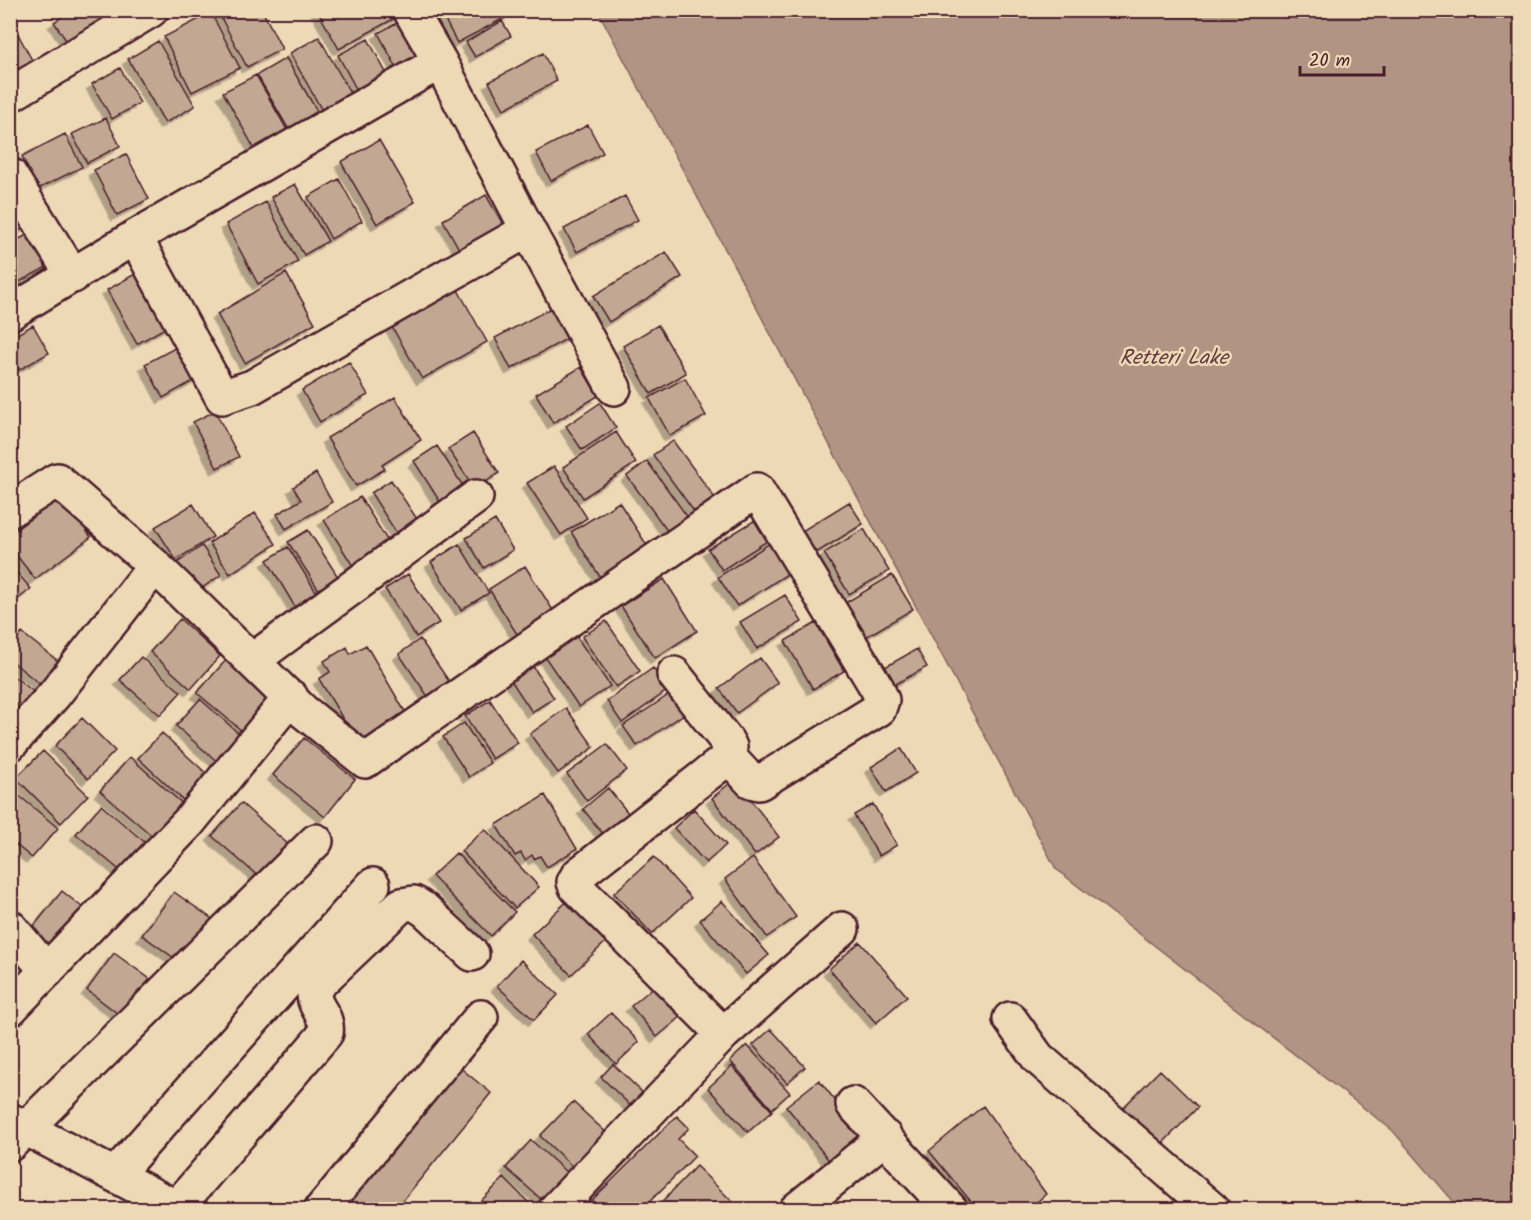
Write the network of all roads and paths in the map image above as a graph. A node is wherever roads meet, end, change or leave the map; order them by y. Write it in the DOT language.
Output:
graph roads {
  1 [pos="410,10"];
  2 [pos="141,13"];
  3 [pos="440,62"];
  4 [pos="10,95"];
  5 [pos="10,175"];
  6 [pos="528,230"];
  7 [pos="135,237"];
  8 [pos="73,276"];
  9 [pos="10,313"];
  10 [pos="614,388"];
  11 [pos="476,497"];
  12 [pos="10,510"];
  13 [pos="156,566"];
  14 [pos="253,660"];
  15 [pos="674,674"];
  16 [pos="291,697"];
  17 [pos="10,744"];
  18 [pos="729,757"];
  19 [pos="316,841"];
  20 [pos="373,885"];
  21 [pos="10,927"];
  22 [pos="842,929"];
  23 [pos="472,954"];
  24 [pos="47,971"];
  25 [pos="10,1009"];
  26 [pos="481,1017"];
  27 [pos="1010,1019"];
  28 [pos="723,1034"];
  29 [pos="853,1104"];
  30 [pos="16,1131"];
  31 [pos="885,1137"];
  32 [pos="115,1175"];
  33 [pos="816,1203"];
  34 [pos="179,1208"];
  35 [pos="321,1209"];
  36 [pos="555,1209"];
  37 [pos="951,1209"];
  38 [pos="1213,1209"];
  1 -- 3 [label="street"];
  2 -- 4 [label="street"];
  3 -- 6 [label="street"];
  3 -- 7 [label="street"];
  5 -- 8 [label="street"];
  6 -- 7 [label="street"];
  6 -- 10 [label="street"];
  7 -- 8 [label="street"];
  8 -- 9 [label="street"];
  11 -- 14 [label="street"];
  12 -- 13 [label="street"];
  13 -- 14 [label="street"];
  13 -- 17 [label="street"];
  14 -- 16 [label="street"];
  15 -- 18 [label="street"];
  16 -- 18 [label="street"];
  16 -- 24 [label="street"];
  18 -- 28 [label="street"];
  19 -- 30 [label="street"];
  20 -- 32 [label="street"];
  21 -- 24 [label="street"];
  22 -- 28 [label="street"];
  23 -- 34 [label="street"];
  24 -- 25 [label="street"];
  26 -- 35 [label="street"];
  27 -- 38 [label="street"];
  28 -- 36 [label="street"];
  29 -- 31 [label="street"];
  30 -- 32 [label="street"];
  31 -- 33 [label="street"];
  31 -- 37 [label="street"];
  32 -- 34 [label="street"];
}
